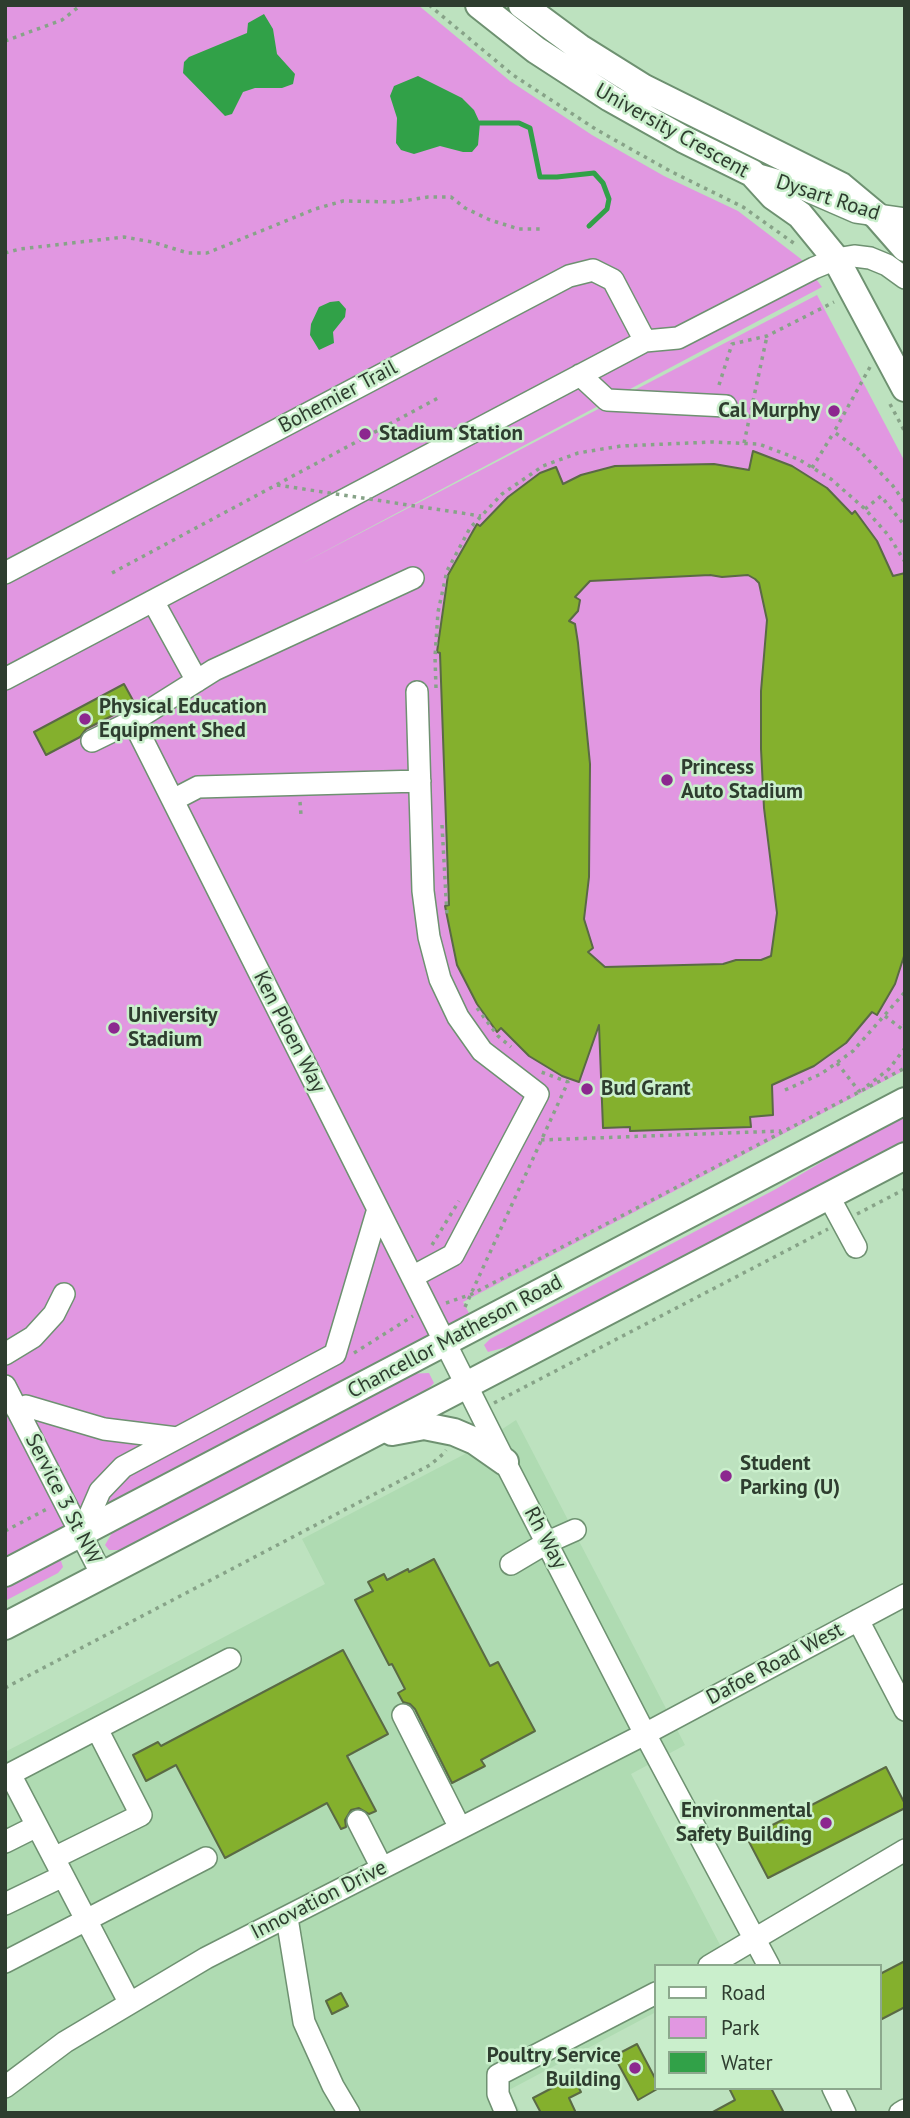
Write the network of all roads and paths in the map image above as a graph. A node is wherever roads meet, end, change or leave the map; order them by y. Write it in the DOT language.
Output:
graph roads {
  1 [pos="81,5"];
  2 [pos="429,5"];
  3 [pos="479,5"];
  4 [pos="522,5"];
  5 [pos="5,41"];
  6 [pos="752,173"];
  7 [pos="877,216"];
  8 [pos="905,219"];
  9 [pos="542,229"];
  10 [pos="905,248"];
  11 [pos="5,253"];
  12 [pos="825,263"];
  13 [pos="905,278"];
  14 [pos="834,302"];
  15 [pos="766,336"];
  16 [pos="645,341"];
  17 [pos="870,367"];
  18 [pos="580,375"];
  19 [pos="719,385"];
  20 [pos="905,388"];
  21 [pos="440,397"];
  22 [pos="726,406"];
  23 [pos="834,432"];
  24 [pos="744,443"];
  25 [pos="812,468"];
  26 [pos="277,485"];
  27 [pos="905,503"];
  28 [pos="865,509"];
  29 [pos="481,516"];
  30 [pos="905,526"];
  31 [pos="905,562"];
  32 [pos="5,573"];
  33 [pos="112,573"];
  34 [pos="413,578"];
  35 [pos="153,601"];
  36 [pos="5,679"];
  37 [pos="197,681"];
  38 [pos="427,694"];
  39 [pos="133,721"];
  40 [pos="92,741"];
  41 [pos="420,781"];
  42 [pos="173,800"];
  43 [pos="442,823"];
  44 [pos="448,924"];
  45 [pos="905,992"];
  46 [pos="476,1006"];
  47 [pos="885,1016"];
  48 [pos="905,1024"];
  49 [pos="905,1048"];
  50 [pos="517,1053"];
  51 [pos="837,1063"];
  52 [pos="905,1068"];
  53 [pos="537,1070"];
  54 [pos="785,1090"];
  55 [pos="859,1091"];
  56 [pos="905,1101"];
  57 [pos="784,1131"];
  58 [pos="541,1140"];
  59 [pos="905,1156"];
  60 [pos="830,1197"];
  61 [pos="378,1209"];
  62 [pos="856,1247"];
  63 [pos="412,1277"];
  64 [pos="64,1294"];
  65 [pos="472,1294"];
  66 [pos="461,1313"];
  67 [pos="445,1343"];
  68 [pos="5,1353"];
  69 [pos="466,1385"];
  70 [pos="5,1386"];
  71 [pos="18,1410"];
  72 [pos="366,1437"];
  73 [pos="177,1438"];
  74 [pos="505,1462"];
  75 [pos="64,1500"];
  76 [pos="575,1530"];
  77 [pos="5,1531"];
  78 [pos="81,1535"];
  79 [pos="548,1542"];
  80 [pos="511,1564"];
  81 [pos="5,1573"];
  82 [pos="102,1576"];
  83 [pos="905,1595"];
  84 [pos="858,1619"];
  85 [pos="5,1626"];
  86 [pos="230,1659"];
  87 [pos="905,1710"];
  88 [pos="403,1715"];
  89 [pos="97,1729"];
  90 [pos="645,1734"];
  91 [pos="7,1775"];
  92 [pos="358,1821"];
  93 [pos="37,1826"];
  94 [pos="460,1828"];
  95 [pos="5,1842"];
  96 [pos="905,1850"];
  97 [pos="206,1858"];
  98 [pos="59,1867"];
  99 [pos="382,1868"];
  100 [pos="5,1904"];
  101 [pos="287,1918"];
  102 [pos="87,1921"];
  103 [pos="755,1939"];
  104 [pos="5,1962"];
  105 [pos="712,1964"];
  106 [pos="768,1964"];
  107 [pos="654,1994"];
  108 [pos="130,2002"];
  109 [pos="5,2087"];
  110 [pos="834,2090"];
  111 [pos="905,2110"];
  112 [pos="349,2113"];
  113 [pos="506,2113"];
  114 [pos="845,2113"];
  115 [pos="900,2113"];
  1 -- 5 [label="path"];
  2 -- 12 [label="path"];
  3 -- 6 [label="main road, University Crescent"];
  4 -- 7 [label="main road, University Crescent"];
  6 -- 7 [label="street, Dysart Road"];
  6 -- 12 [label="main road, University Crescent"];
  7 -- 8 [label="street, Dysart Road"];
  7 -- 10 [label="main road, University Crescent"];
  9 -- 11 [label="path"];
  12 -- 13 [label="street"];
  12 -- 16 [label="street"];
  12 -- 20 [label="main road, University Crescent"];
  14 -- 15 [label="path"];
  15 -- 19 [label="path"];
  15 -- 24 [label="path"];
  16 -- 18 [label="street"];
  16 -- 32 [label="street, Bohemier Trail"];
  17 -- 23 [label="path"];
  18 -- 22 [label="street"];
  18 -- 35 [label="street"];
  21 -- 26 [label="path"];
  23 -- 25 [label="path"];
  23 -- 27 [label="path"];
  24 -- 25 [label="path"];
  24 -- 29 [label="path"];
  25 -- 28 [label="path"];
  26 -- 29 [label="path, bridge"];
  26 -- 33 [label="path"];
  28 -- 30 [label="path"];
  28 -- 31 [label="path"];
  29 -- 38 [label="path"];
  34 -- 37 [label="street"];
  35 -- 36 [label="street"];
  35 -- 37 [label="street"];
  37 -- 39 [label="street"];
  38 -- 41 [label="street"];
  39 -- 40 [label="street"];
  39 -- 42 [label="street, Ken Ploen Way"];
  41 -- 42 [label="street"];
  41 -- 63 [label="street"];
  42 -- 61 [label="street, Ken Ploen Way"];
  43 -- 44 [label="path"];
  45 -- 47 [label="path"];
  46 -- 50 [label="path"];
  47 -- 48 [label="path"];
  47 -- 51 [label="path"];
  49 -- 55 [label="path"];
  51 -- 54 [label="path"];
  51 -- 55 [label="path"];
  52 -- 55 [label="path"];
  53 -- 58 [label="path"];
  55 -- 57 [label="path"];
  56 -- 67 [label="main road, Chancellor Matheson Road"];
  57 -- 58 [label="path"];
  57 -- 65 [label="path"];
  58 -- 65 [label="path"];
  59 -- 60 [label="main road"];
  60 -- 62 [label="street"];
  60 -- 69 [label="main road"];
  61 -- 63 [label="street, Ken Ploen Way"];
  61 -- 73 [label="street"];
  63 -- 67 [label="street, Ken Ploen Way"];
  64 -- 68 [label="street"];
  65 -- 66 [label="path"];
  67 -- 69 [label="street, Rh Way"];
  67 -- 78 [label="main road, Chancellor Matheson Road"];
  69 -- 72 [label="main road"];
  69 -- 74 [label="street, Rh Way"];
  70 -- 71 [label="street, Service 3 St NW"];
  71 -- 73 [label="street"];
  71 -- 75 [label="street, Service 3 St NW"];
  72 -- 74 [label="main road"];
  72 -- 82 [label="main road"];
  73 -- 78 [label="street"];
  74 -- 79 [label="street, Rh Way"];
  75 -- 77 [label="path"];
  75 -- 78 [label="street, Service 3 St NW"];
  76 -- 79 [label="street"];
  78 -- 81 [label="main road, Chancellor Matheson Road"];
  78 -- 82 [label="street, Service 3 St NW"];
  79 -- 80 [label="street"];
  79 -- 90 [label="street, Rh Way"];
  82 -- 85 [label="main road"];
  83 -- 84 [label="street, Dafoe Road West"];
  84 -- 87 [label="street"];
  84 -- 90 [label="street, Dafoe Road West"];
  86 -- 89 [label="street"];
  88 -- 94 [label="street"];
  89 -- 91 [label="street"];
  89 -- 98 [label="street"];
  90 -- 94 [label="street, Innovation Drive"];
  90 -- 103 [label="street, Rh Way"];
  91 -- 93 [label="street"];
  92 -- 99 [label="street"];
  93 -- 95 [label="street"];
  93 -- 98 [label="street"];
  94 -- 99 [label="street, Innovation Drive"];
  96 -- 103 [label="street"];
  97 -- 102 [label="street"];
  98 -- 100 [label="street"];
  98 -- 102 [label="street"];
  99 -- 101 [label="street, Innovation Drive"];
  101 -- 108 [label="street, Innovation Drive"];
  101 -- 112 [label="street"];
  102 -- 104 [label="street"];
  102 -- 108 [label="street"];
  103 -- 105 [label="street"];
  103 -- 106 [label="street, Rh Way"];
  107 -- 113 [label="street"];
  108 -- 109 [label="street, Innovation Drive"];
  110 -- 114 [label="street"];
  111 -- 115 [label="street"];
}
